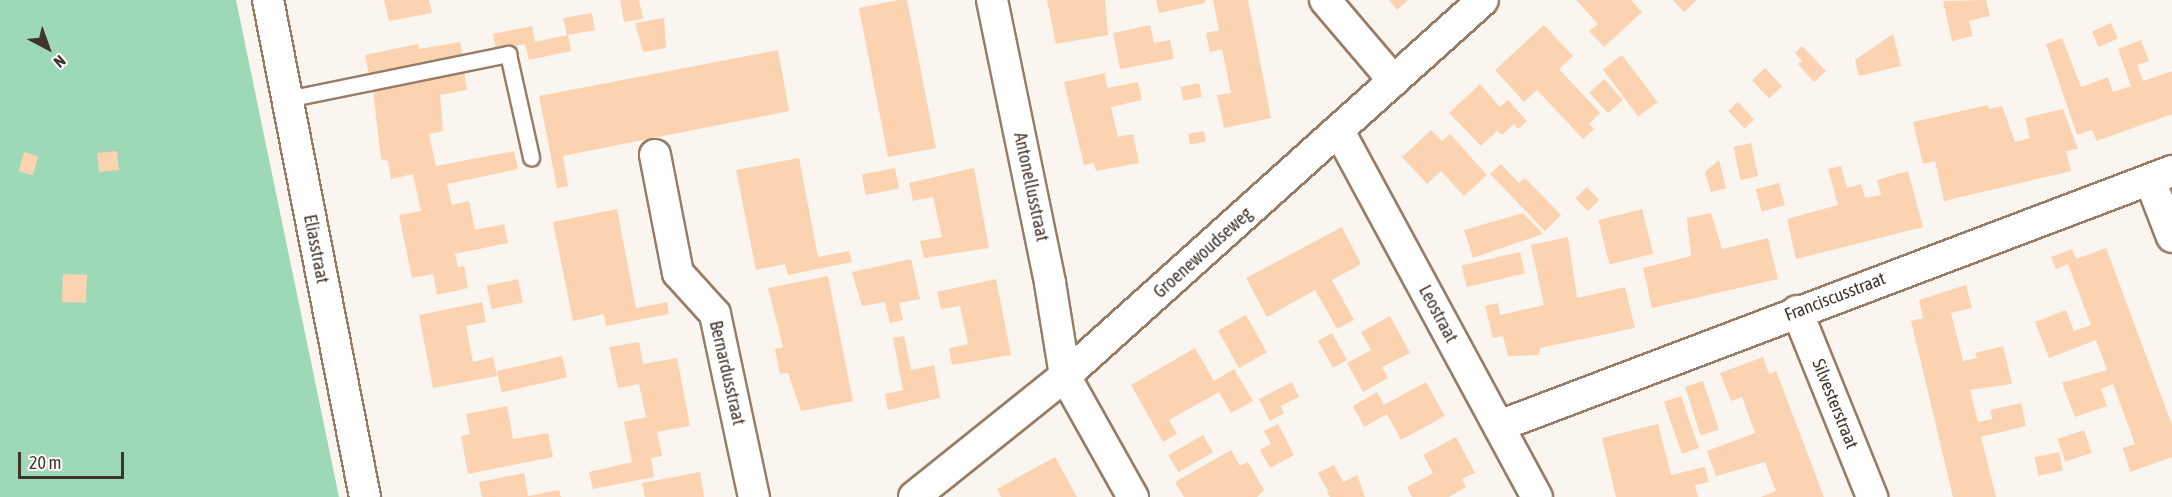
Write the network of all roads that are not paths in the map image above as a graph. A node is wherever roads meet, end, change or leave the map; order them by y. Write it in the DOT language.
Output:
graph roads {
  1 [pos="268,0"];
  2 [pos="992,0"];
  3 [pos="1325,0"];
  4 [pos="1483,0"];
  5 [pos="1394,81"];
  6 [pos="287,99"];
  7 [pos="1339,131"];
  8 [pos="655,154"];
  9 [pos="531,157"];
  10 [pos="2161,175"];
  11 [pos="2172,237"];
  12 [pos="1797,311"];
  13 [pos="1065,376"];
  14 [pos="1499,426"];
  15 [pos="365,497"];
  16 [pos="753,497"];
  17 [pos="914,497"];
  18 [pos="1133,497"];
  19 [pos="1537,497"];
  20 [pos="1872,497"];
  1 -- 6 [label="street, Eliasstraat"];
  2 -- 13 [label="street, Antonellusstraat"];
  3 -- 5 [label="street"];
  4 -- 5 [label="street, Groenewoudseweg"];
  5 -- 7 [label="street, Groenewoudseweg"];
  6 -- 9 [label="lane"];
  6 -- 15 [label="street, Eliasstraat"];
  7 -- 13 [label="street, Groenewoudseweg"];
  7 -- 14 [label="street, Leostraat"];
  8 -- 16 [label="street, Bernardusstraat"];
  10 -- 11 [label="street"];
  10 -- 12 [label="street, Franciscusstraat"];
  12 -- 14 [label="street, Franciscusstraat"];
  12 -- 20 [label="street, Silvesterstraat"];
  13 -- 17 [label="street, Groenewoudseweg"];
  13 -- 18 [label="street"];
  14 -- 19 [label="street, Leostraat"];
}
